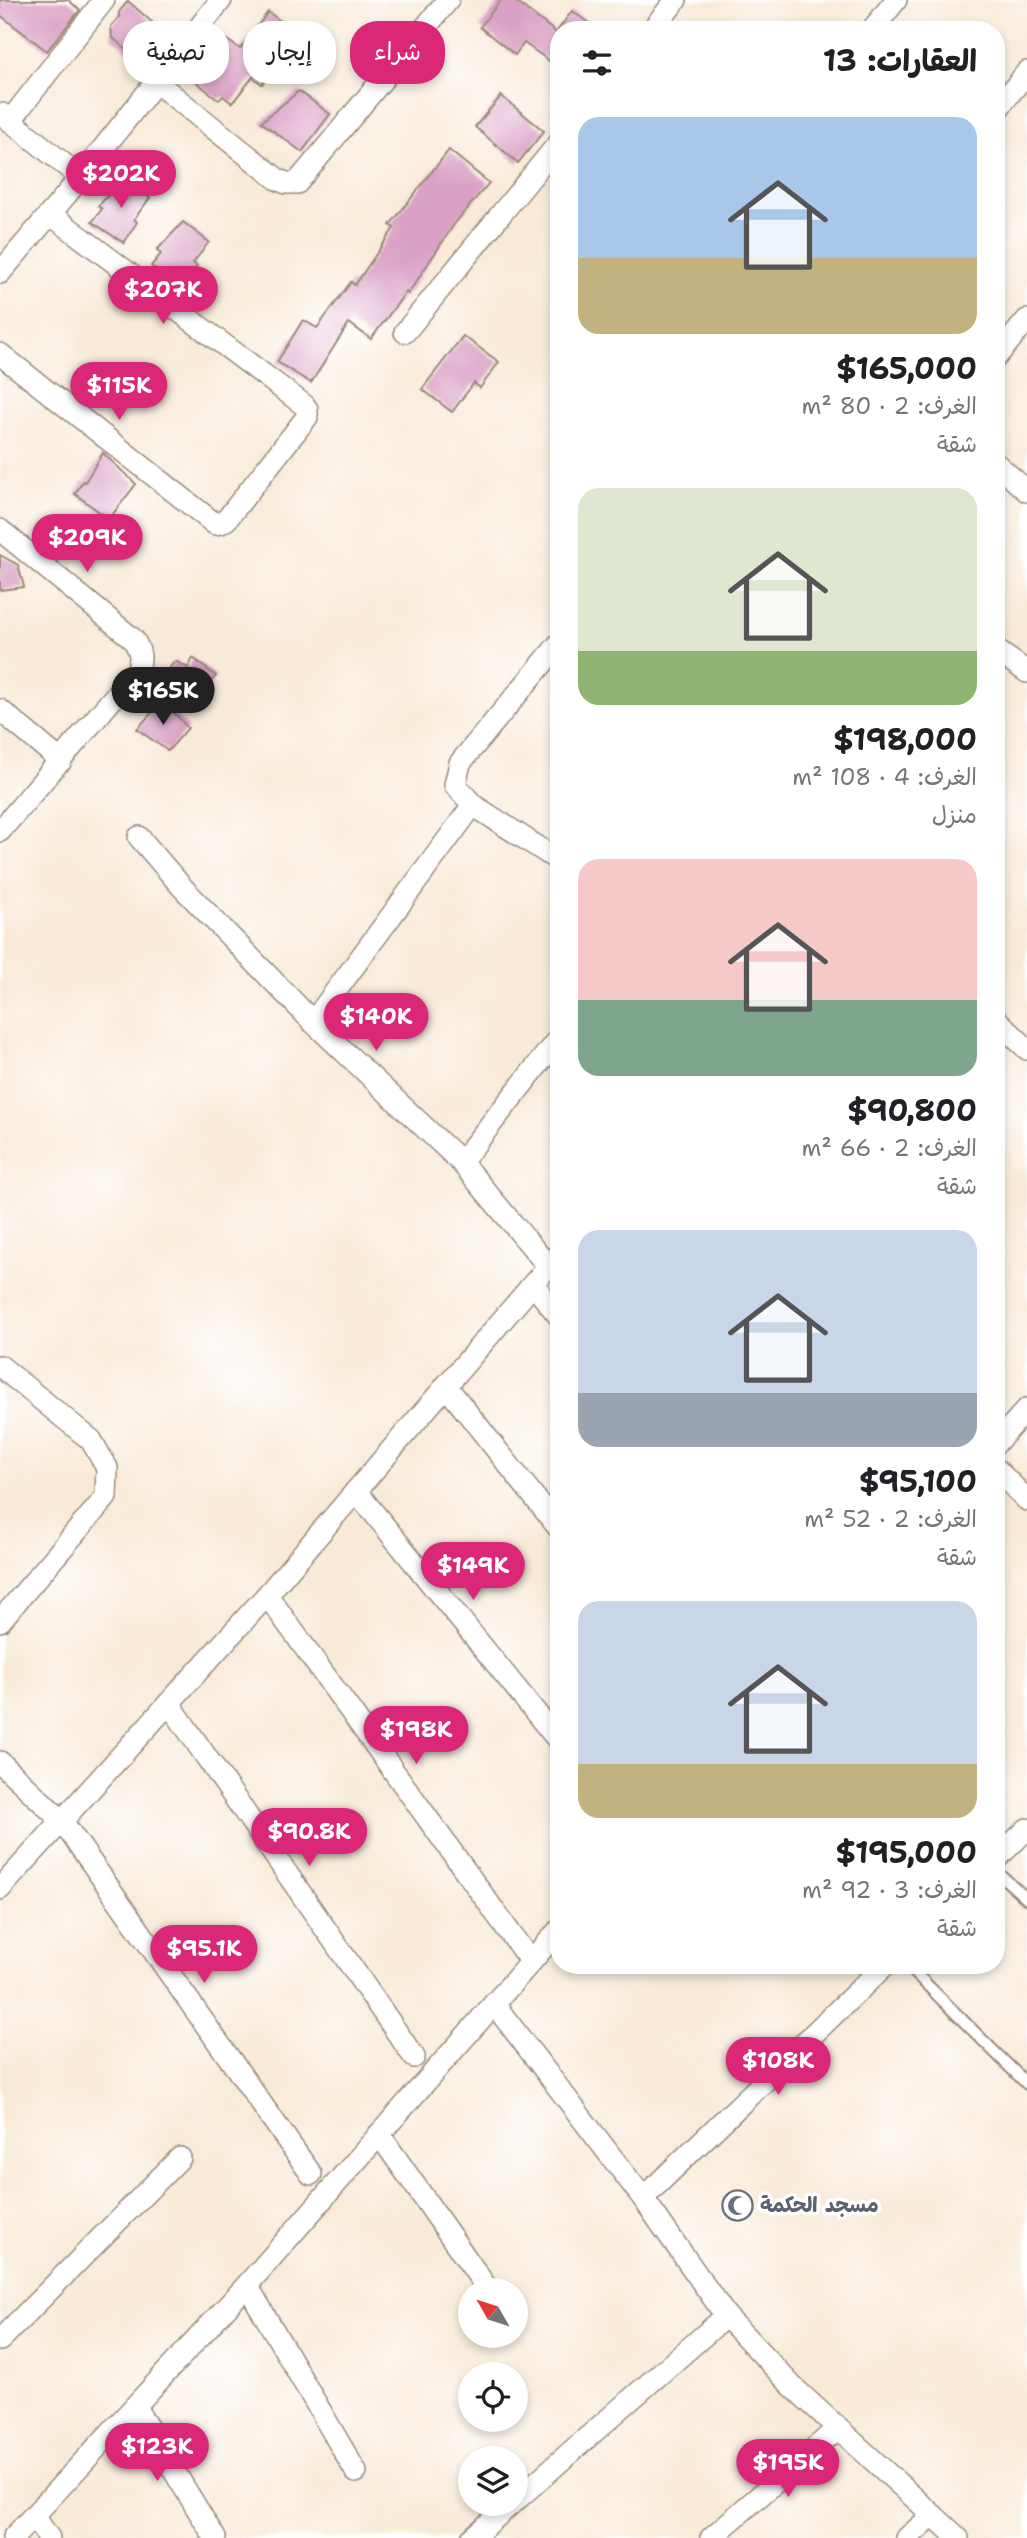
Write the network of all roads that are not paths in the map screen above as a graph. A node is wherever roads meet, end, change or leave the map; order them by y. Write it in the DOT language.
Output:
graph roads {
  1 [pos="104,0"];
  2 [pos="221,0"];
  3 [pos="448,0"];
  4 [pos="677,0"];
  5 [pos="896,0"];
  6 [pos="204,21"];
  7 [pos="660,21"];
  8 [pos="879,21"];
  9 [pos="1027,72"];
  10 [pos="154,84"];
  11 [pos="158,84"];
  12 [pos="1005,100"];
  13 [pos="5,117"];
  14 [pos="550,154"];
  15 [pos="80,177"];
  16 [pos="50,214"];
  17 [pos="0,273"];
  18 [pos="1027,320"];
  19 [pos="405,332"];
  20 [pos="1005,346"];
  21 [pos="0,354"];
  22 [pos="1005,472"];
  23 [pos="1027,491"];
  24 [pos="0,530"];
  25 [pos="550,655"];
  26 [pos="1005,656"];
  27 [pos="1027,672"];
  28 [pos="0,710"];
  29 [pos="61,761"];
  30 [pos="473,805"];
  31 [pos="0,831"];
  32 [pos="139,837"];
  33 [pos="550,855"];
  34 [pos="313,1022"];
  35 [pos="1005,1028"];
  36 [pos="550,1049"];
  37 [pos="1027,1049"];
  38 [pos="461,1163"];
  39 [pos="550,1258"];
  40 [pos="550,1264"];
  41 [pos="533,1284"];
  42 [pos="550,1305"];
  43 [pos="0,1366"];
  44 [pos="446,1386"];
  45 [pos="1027,1409"];
  46 [pos="1005,1433"];
  47 [pos="1005,1478"];
  48 [pos="356,1491"];
  49 [pos="1027,1500"];
  50 [pos="550,1517"];
  51 [pos="267,1595"];
  52 [pos="0,1621"];
  53 [pos="169,1703"];
  54 [pos="550,1730"];
  55 [pos="0,1762"];
  56 [pos="62,1821"];
  57 [pos="1027,1829"];
  58 [pos="1005,1850"];
  59 [pos="1005,1879"];
  60 [pos="0,1889"];
  61 [pos="1027,1899"];
  62 [pos="550,1940"];
  63 [pos="531,1962"];
  64 [pos="876,1974"];
  65 [pos="916,1974"];
  66 [pos="494,2004"];
  67 [pos="414,2057"];
  68 [pos="1027,2084"];
  69 [pos="379,2134"];
  70 [pos="180,2158"];
  71 [pos="311,2174"];
  72 [pos="642,2198"];
  73 [pos="480,2278"];
  74 [pos="247,2285"];
  75 [pos="726,2316"];
  76 [pos="0,2340"];
  77 [pos="135,2407"];
  78 [pos="837,2429"];
  79 [pos="356,2472"];
  80 [pos="528,2489"];
  81 [pos="933,2515"];
  82 [pos="34,2516"];
  83 [pos="497,2516"];
  84 [pos="13,2538"];
  85 [pos="48,2538"];
  86 [pos="215,2538"];
  87 [pos="472,2538"];
  88 [pos="711,2538"];
  89 [pos="907,2538"];
  90 [pos="958,2538"];
  1 -- 13 [label="street"];
  2 -- 6 [label="street"];
  3 -- 11 [label="street"];
  4 -- 7 [label="street"];
  5 -- 8 [label="street"];
  9 -- 12 [label="street"];
  10 -- 15 [label="street"];
  13 -- 15 [label="street"];
  14 -- 19 [label="street"];
  15 -- 16 [label="street"];
  16 -- 17 [label="street"];
  16 -- 21 [label="street"];
  18 -- 20 [label="street"];
  22 -- 23 [label="street"];
  24 -- 29 [label="street"];
  25 -- 30 [label="street"];
  26 -- 27 [label="street"];
  28 -- 29 [label="street"];
  29 -- 31 [label="street"];
  30 -- 33 [label="street"];
  30 -- 34 [label="street"];
  32 -- 34 [label="street"];
  34 -- 38 [label="street"];
  35 -- 37 [label="street"];
  36 -- 38 [label="street"];
  38 -- 39 [label="street"];
  40 -- 41 [label="street"];
  41 -- 42 [label="street"];
  41 -- 44 [label="street"];
  43 -- 52 [label="street"];
  44 -- 48 [label="street"];
  44 -- 50 [label="street"];
  45 -- 46 [label="street"];
  47 -- 49 [label="street"];
  48 -- 51 [label="street"];
  48 -- 54 [label="street"];
  51 -- 53 [label="street"];
  51 -- 63 [label="street"];
  53 -- 56 [label="street"];
  53 -- 67 [label="street"];
  55 -- 56 [label="street"];
  56 -- 60 [label="street"];
  56 -- 71 [label="street"];
  57 -- 58 [label="street"];
  59 -- 61 [label="lane"];
  62 -- 63 [label="street"];
  63 -- 66 [label="street"];
  64 -- 72 [label="street"];
  65 -- 68 [label="lane"];
  66 -- 69 [label="street"];
  66 -- 72 [label="street"];
  69 -- 73 [label="street"];
  69 -- 74 [label="street"];
  70 -- 76 [label="street"];
  72 -- 75 [label="street"];
  74 -- 77 [label="street"];
  74 -- 79 [label="street"];
  75 -- 78 [label="street"];
  75 -- 80 [label="street"];
  77 -- 82 [label="street"];
  77 -- 86 [label="street"];
  78 -- 81 [label="street"];
  78 -- 88 [label="street"];
  81 -- 89 [label="street"];
  81 -- 90 [label="street"];
  82 -- 84 [label="street"];
  82 -- 85 [label="street"];
  83 -- 87 [label="street"];
}
